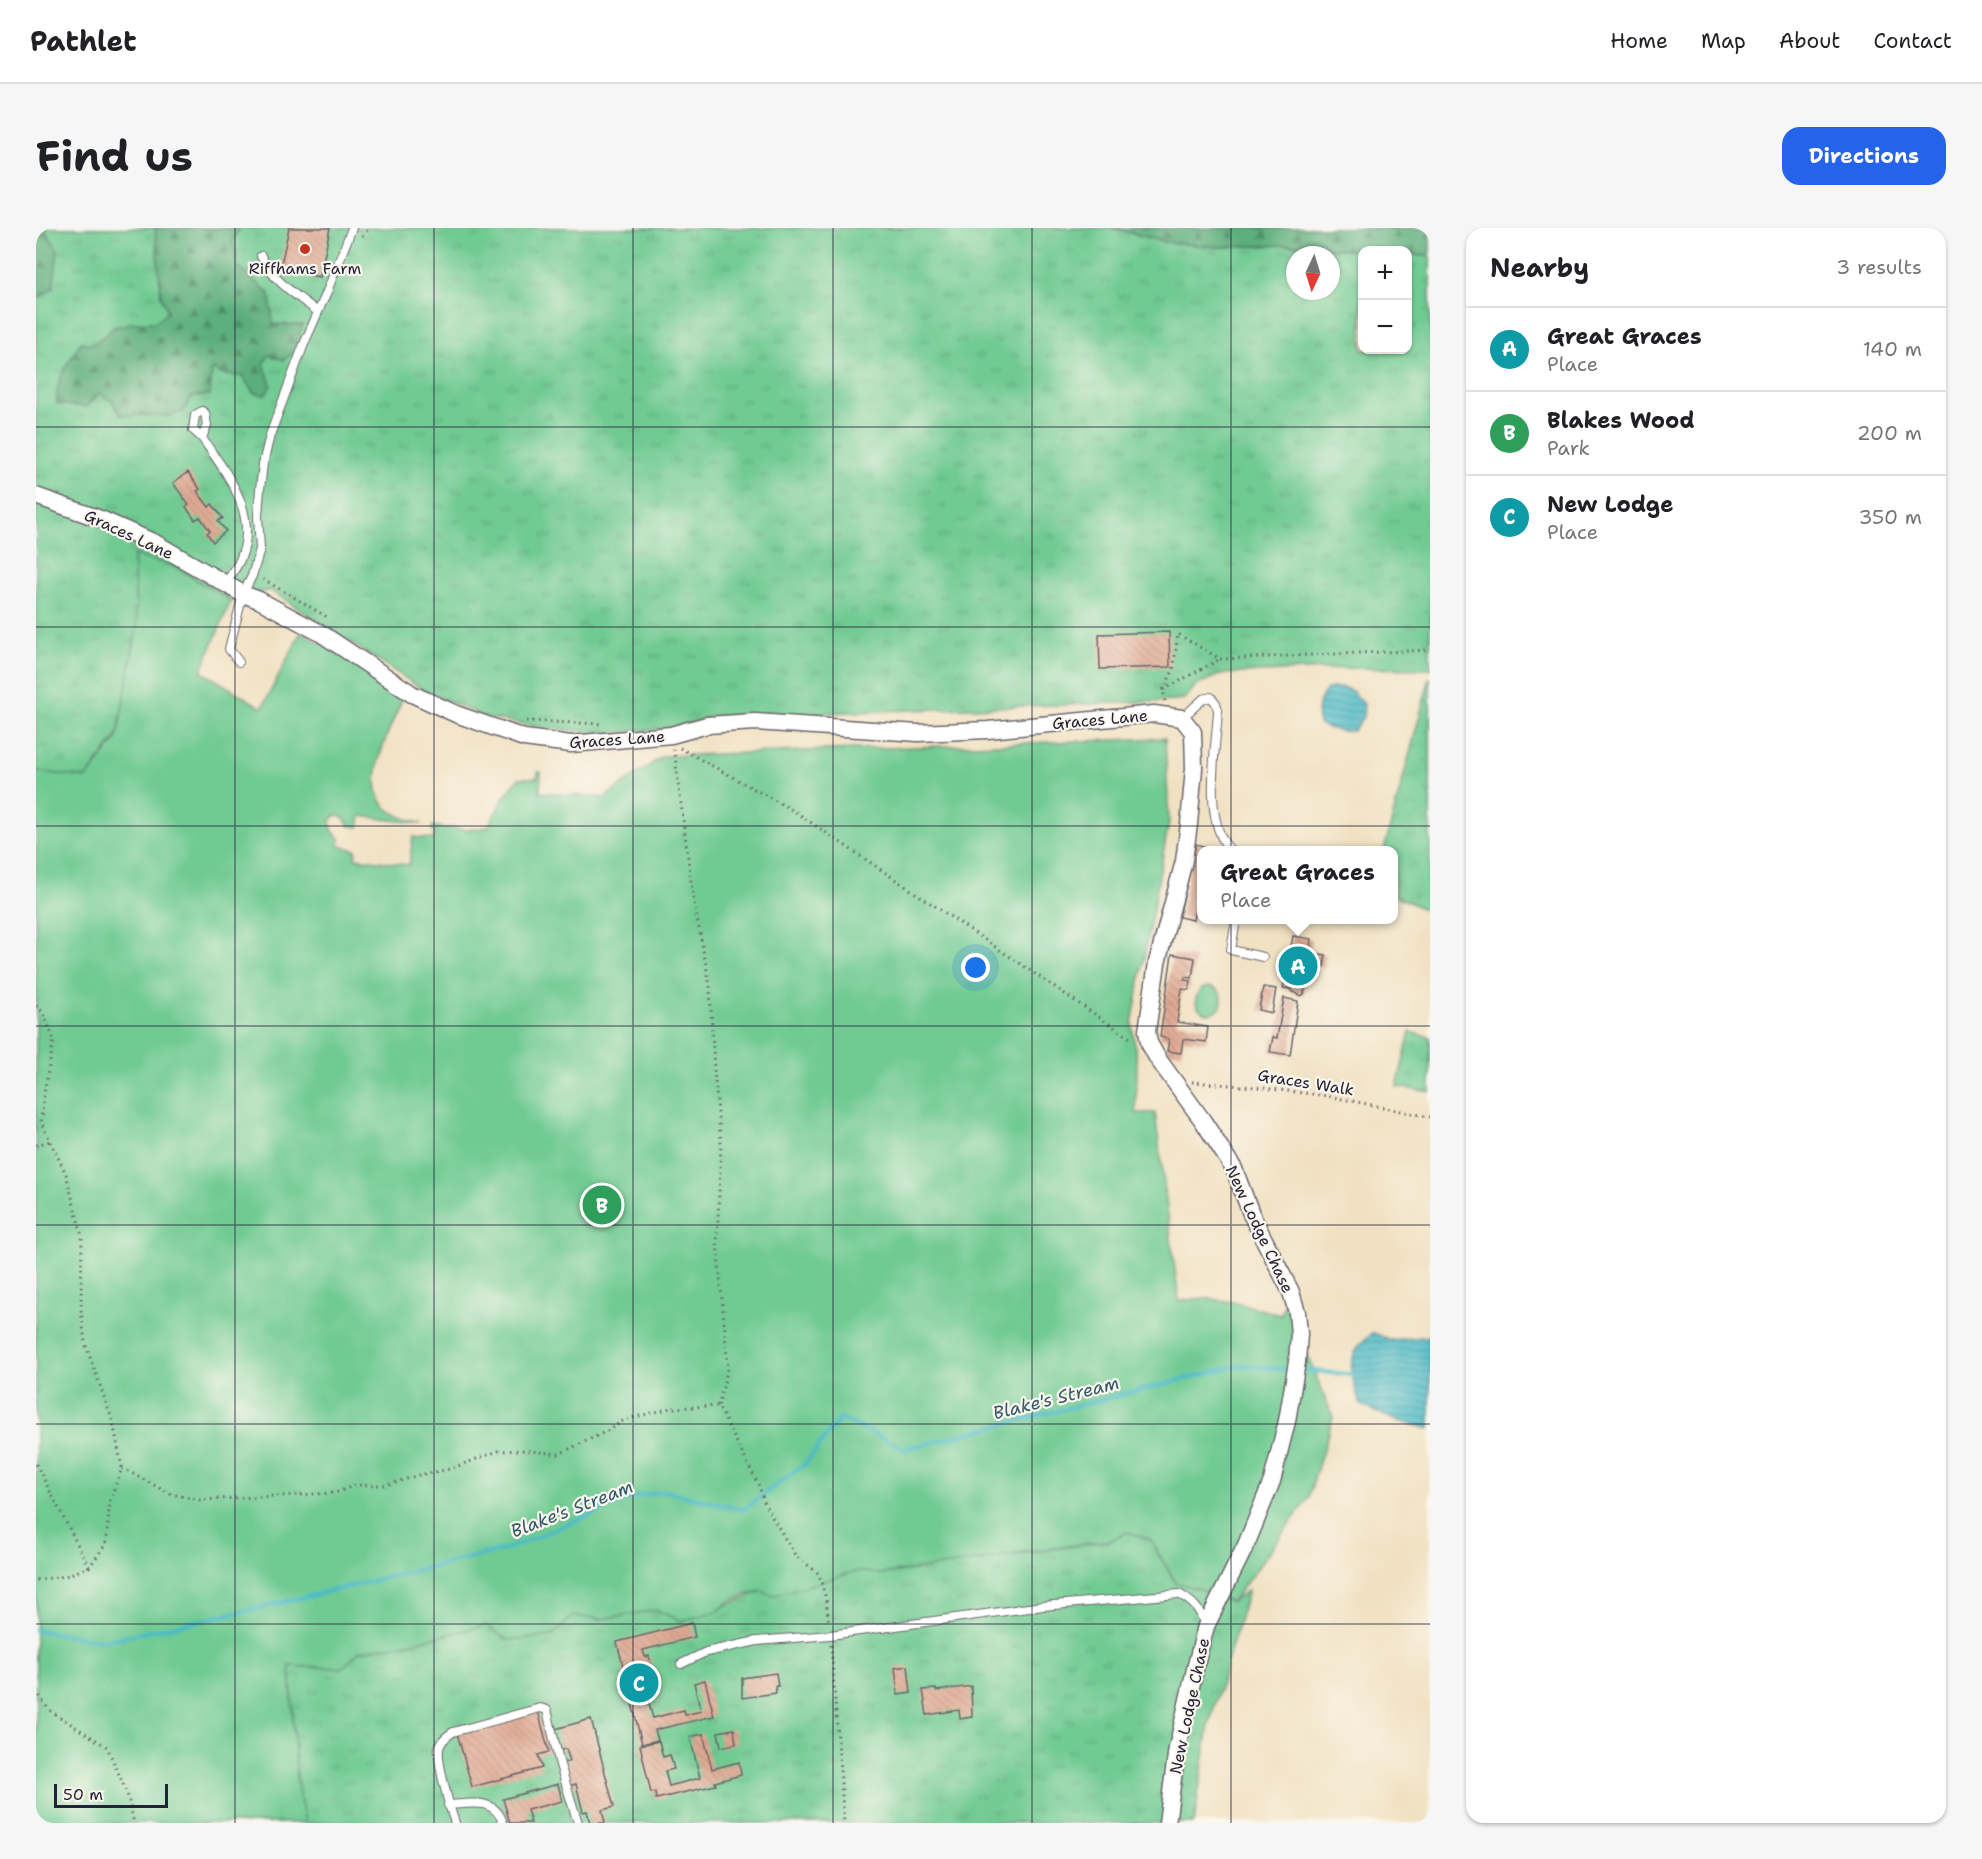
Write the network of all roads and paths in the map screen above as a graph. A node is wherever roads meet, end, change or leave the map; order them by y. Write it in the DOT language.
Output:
graph roads {
  1 [pos="352,228"];
  2 [pos="369,228"];
  3 [pos="361,237"];
  4 [pos="261,256"];
  5 [pos="318,312"];
  6 [pos="202,438"];
  7 [pos="36,496"];
  8 [pos="263,568"];
  9 [pos="225,584"];
  10 [pos="243,594"];
  11 [pos="329,619"];
  12 [pos="1430,650"];
  13 [pos="1220,658"];
  14 [pos="239,662"];
  15 [pos="1163,690"];
  16 [pos="1174,716"];
  17 [pos="525,721"];
  18 [pos="604,724"];
  19 [pos="1227,846"];
  20 [pos="1235,924"];
  21 [pos="1263,957"];
  22 [pos="36,1006"];
  23 [pos="1135,1042"];
  24 [pos="1179,1089"];
  25 [pos="1430,1117"];
  26 [pos="50,1141"];
  27 [pos="36,1145"];
  28 [pos="718,1406"];
  29 [pos="36,1464"];
  30 [pos="122,1467"];
  31 [pos="89,1567"];
  32 [pos="36,1580"];
  33 [pos="1206,1626"];
  34 [pos="830,1635"];
  35 [pos="681,1664"];
  36 [pos="36,1691"];
  37 [pos="448,1805"];
  38 [pos="134,1823"];
  39 [pos="455,1823"];
  40 [pos="502,1823"];
  41 [pos="578,1823"];
  42 [pos="844,1823"];
  43 [pos="1167,1823"];
  1 -- 5 [label="lane"];
  2 -- 3 [label="path"];
  4 -- 5 [label="lane"];
  5 -- 10 [label="lane"];
  6 -- 9 [label="lane"];
  7 -- 9 [label="street, Graces Lane"];
  8 -- 11 [label="path"];
  9 -- 10 [label="street, Graces Lane"];
  10 -- 14 [label="lane"];
  10 -- 16 [label="street, Graces Lane"];
  12 -- 13 [label="path"];
  13 -- 15 [label="path"];
  13 -- 15 [label="path"];
  15 -- 16 [label="path"];
  16 -- 19 [label="lane"];
  16 -- 24 [label="street, New Lodge Chase"];
  17 -- 18 [label="path"];
  20 -- 21 [label="lane"];
  22 -- 26 [label="path"];
  23 -- 28 [label="path"];
  24 -- 25 [label="path, Graces Walk"];
  24 -- 33 [label="street, New Lodge Chase"];
  26 -- 27 [label="path"];
  26 -- 30 [label="path"];
  28 -- 30 [label="path"];
  28 -- 34 [label="path"];
  29 -- 31 [label="path"];
  30 -- 31 [label="path"];
  31 -- 32 [label="path"];
  33 -- 34 [label="lane"];
  33 -- 43 [label="street, New Lodge Chase"];
  34 -- 35 [label="lane"];
  34 -- 42 [label="path"];
  36 -- 38 [label="path"];
  37 -- 39 [label="lane"];
  37 -- 40 [label="lane"];
  37 -- 41 [label="lane"];
}
